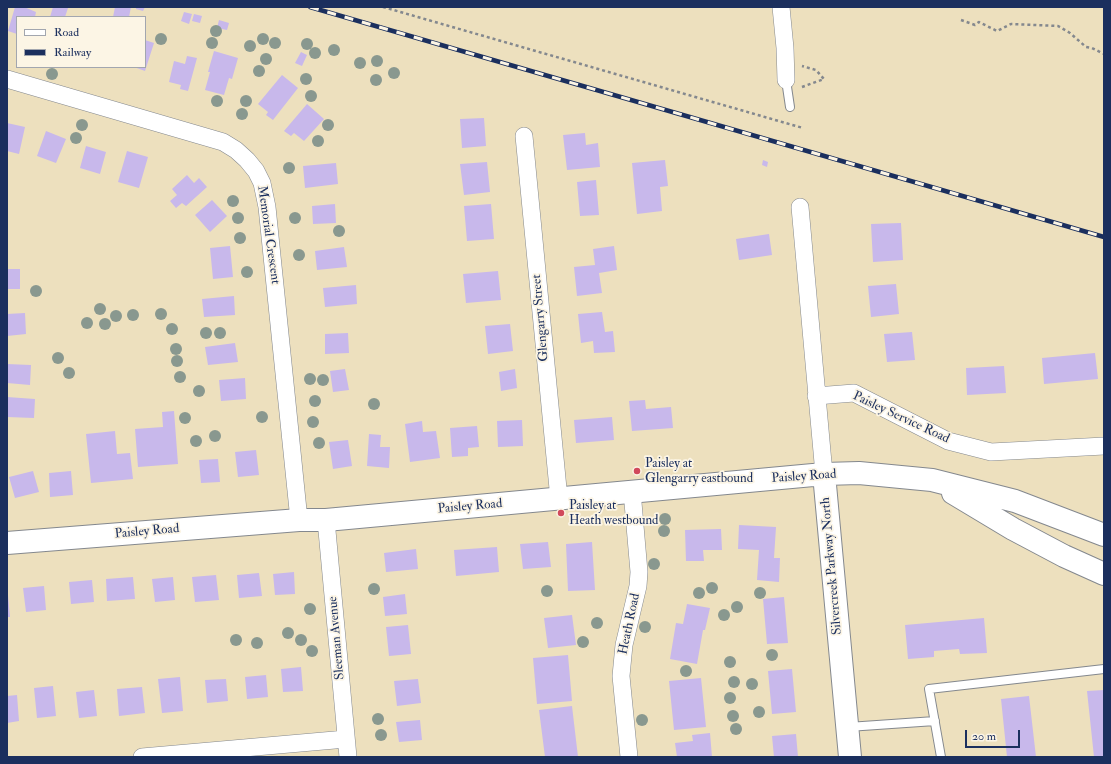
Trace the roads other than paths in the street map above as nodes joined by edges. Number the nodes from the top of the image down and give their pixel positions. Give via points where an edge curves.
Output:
1 (781, 7) edge
2 (7, 79) edge
3 (787, 79) joint
4 (790, 107) dead end
5 (524, 136) dead end
6 (800, 207) dead end
7 (816, 396) junction
8 (1104, 446) edge
9 (824, 474) junction
10 (932, 480) junction
11 (632, 491) junction
12 (559, 499) junction
13 (299, 520) junction
14 (326, 520) junction
15 (1104, 535) edge
16 (7, 543) edge
17 (1104, 574) edge
18 (1104, 669) edge
19 (935, 721) junction
20 (847, 728) junction
21 (346, 739) junction
22 (142, 757) edge
23 (348, 757) edge
24 (629, 757) edge
25 (850, 757) edge
26 (941, 757) edge

1 - 3 street
2 - 13 street, Memorial Crescent via 223,142 248,160 256,171 262,183 267,207
3 - 4 lane
5 - 12 street, Glengarry Street
6 - 7 street, Silvercreek Parkway North
7 - 8 street, Paisley Service Road via 854,393 948,441 992,452
7 - 9 street, Silvercreek Parkway North
9 - 10 main road, Paisley Road via 875,474
9 - 11 main road, Paisley Road
9 - 20 main road, Silvercreek Parkway North
10 - 15 main road, Paisley Road via 1015,501
10 - 17 main road, Paisley Road via 1020,532
11 - 12 main road, Paisley Road
11 - 24 street, Heath Road via 639,572 624,645 621,676
12 - 14 main road, Paisley Road
13 - 14 main road, Paisley Road
13 - 16 main road, Paisley Road
14 - 21 street, Sleeman Avenue
18 - 19 lane via 929,689
19 - 20 lane
19 - 26 lane
20 - 25 main road, Silvercreek Parkway North
21 - 22 street
21 - 23 street, Sleeman Avenue

